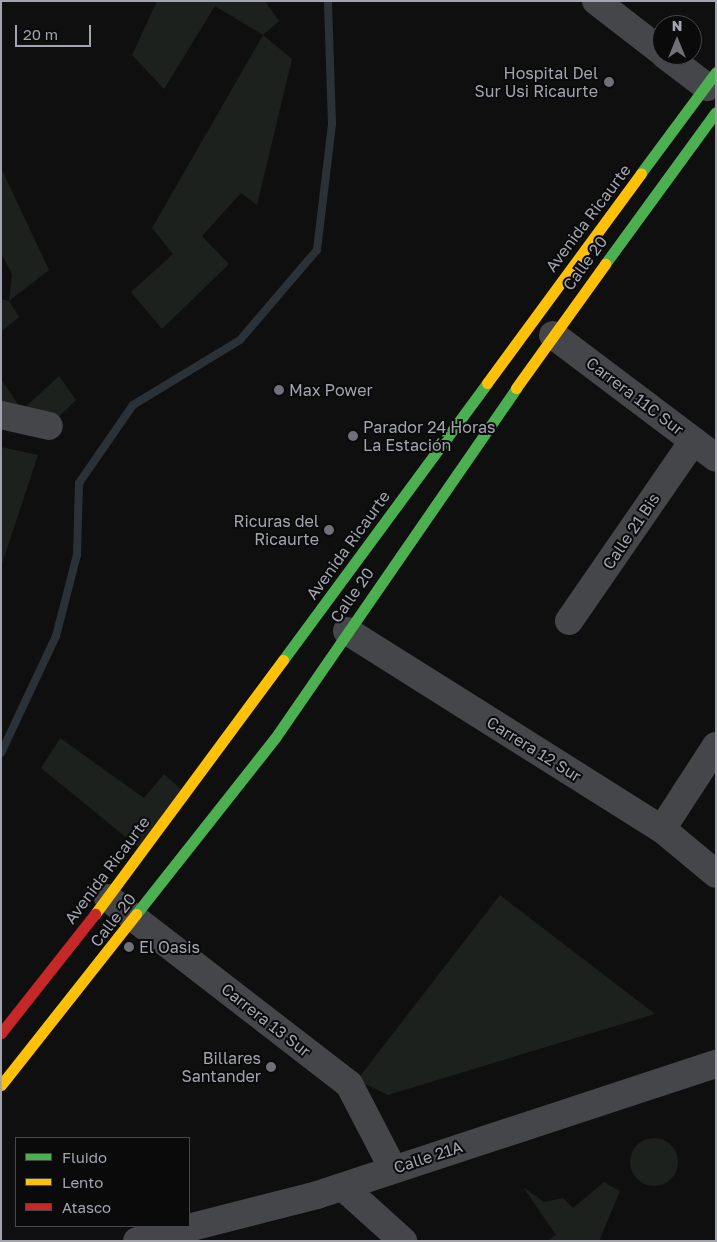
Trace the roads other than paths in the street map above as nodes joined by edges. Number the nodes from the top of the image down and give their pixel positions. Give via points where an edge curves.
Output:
1 (596, 1) edge
2 (652, 44) edge
3 (684, 65) edge
4 (711, 80) edge
5 (716, 112) edge
6 (553, 335) junction
7 (1, 415) edge
8 (49, 426) dead end
9 (693, 441) junction
10 (716, 458) edge
11 (569, 621) dead end
12 (347, 631) junction
13 (716, 746) edge
14 (662, 829) junction
15 (716, 874) edge
16 (108, 898) junction
17 (134, 918) junction
18 (1, 1033) edge
19 (716, 1064) edge
20 (1, 1085) edge
21 (393, 1168) junction
22 (343, 1187) junction
23 (193, 1235) edge
24 (137, 1241) edge
25 (403, 1241) edge

1 - 2 street
3 - 4 street
4 - 16 main road, Avenida Ricaurte
5 - 6 main road, Calle 20
6 - 9 street, Carrera 11C Sur
6 - 12 main road, Calle 20
7 - 8 street
9 - 10 street, Carrera 11C Sur
9 - 11 street, Calle 21 Bis
12 - 14 street, Carrera 12 Sur
12 - 17 main road, Calle 20 via 275,738
13 - 14 street
14 - 15 street, Carrera 12 Sur
16 - 17 street, Carrera 13 Sur
16 - 18 main road, Avenida Ricaurte
17 - 20 main road, Calle 20
17 - 21 street, Carrera 13 Sur via 349,1084
19 - 21 street, Calle 21A
21 - 22 street, Calle 21A
22 - 23 street, Calle 21A
22 - 25 street
23 - 24 street, Calle 21A

